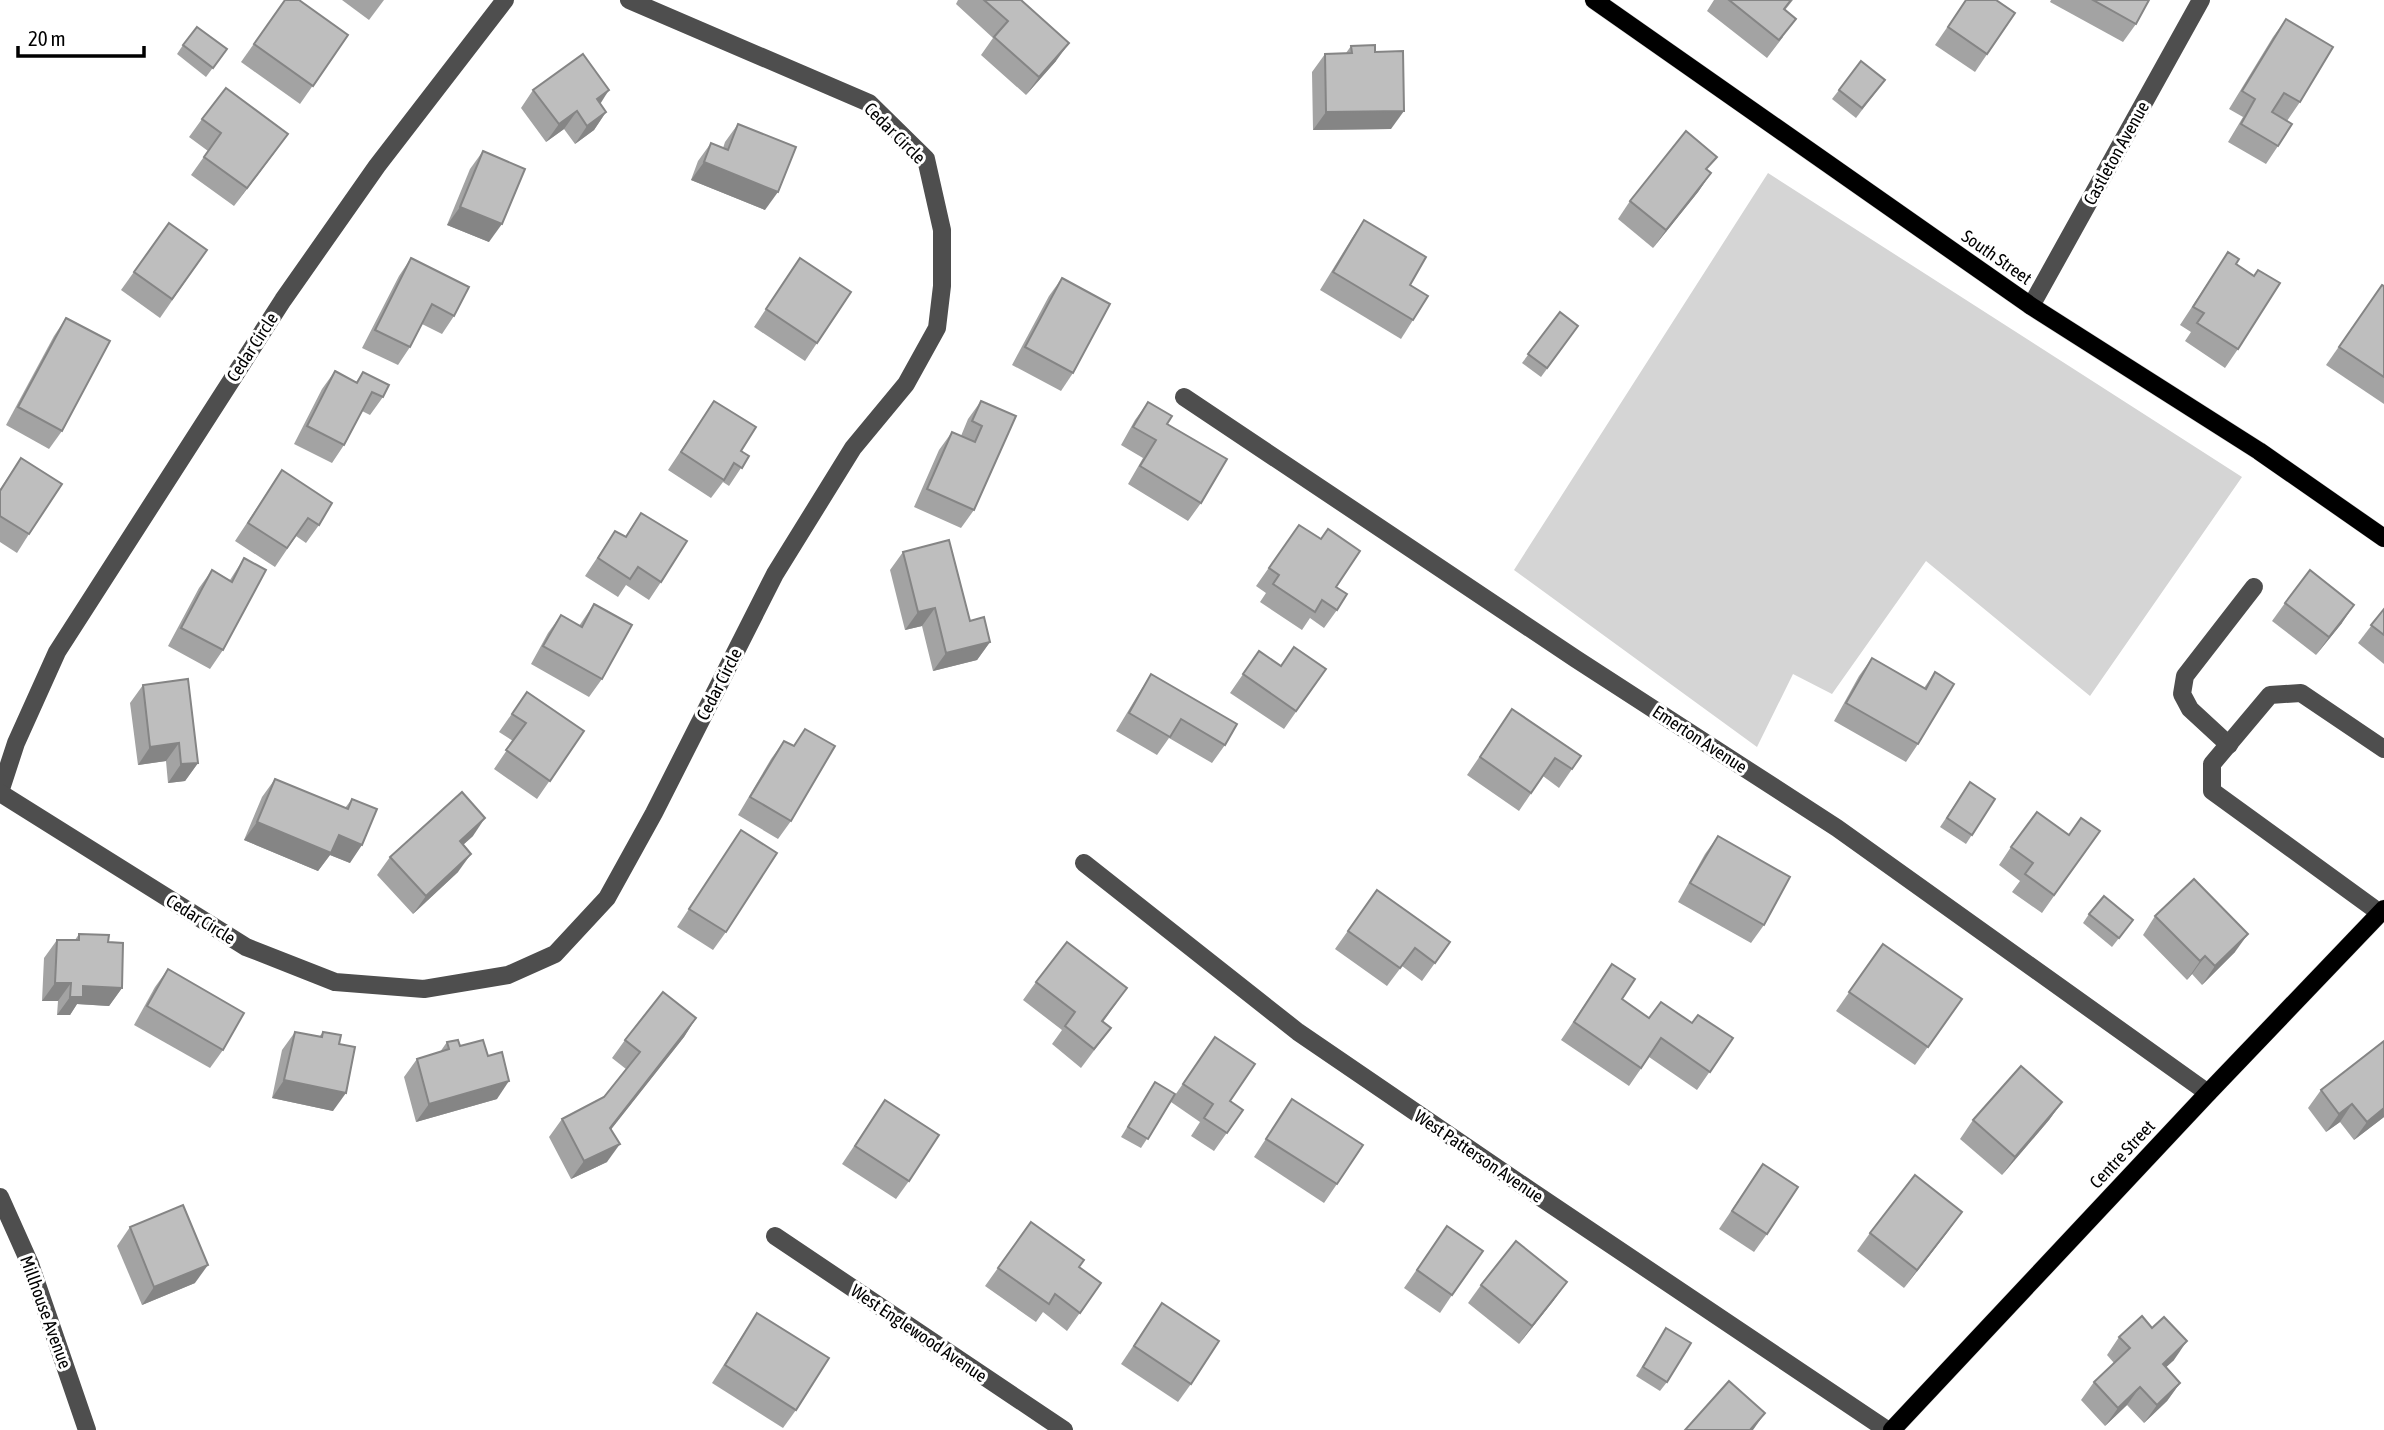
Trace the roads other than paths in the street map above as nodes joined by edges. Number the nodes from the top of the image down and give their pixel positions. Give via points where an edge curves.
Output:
1 (505, 0) edge
2 (629, 0) edge
3 (1594, 0) edge
4 (2201, 0) edge
5 (2031, 306) junction
6 (1184, 397) dead end
7 (2384, 538) edge
8 (2254, 587) dead end
9 (2229, 745) junction
10 (2384, 749) edge
11 (0, 792) edge
12 (1084, 863) dead end
13 (2382, 911) edge
14 (2208, 1093) junction
15 (0, 1197) edge
16 (775, 1236) dead end
17 (87, 1430) edge
18 (1064, 1430) edge
19 (1890, 1430) edge

1 - 11 street, Cedar Circle via 377,166 283,300 57,652 16,743
2 - 11 street, Cedar Circle via 869,103 926,159 942,230 942,286 937,328 906,384 853,448 775,574 607,898 555,954 508,975 424,989 335,982 246,947
3 - 5 main road, South Street
4 - 5 street, Castleton Avenue
5 - 7 main road, South Street via 2259,450
6 - 14 street, Emerton Avenue via 1838,828
8 - 9 street via 2185,676 2182,694 2190,709
9 - 10 street via 2270,695 2301,692
9 - 13 street via 2212,764 2212,791
12 - 19 street, West Patterson Avenue via 1298,1032
13 - 14 main road, Centre Street
14 - 19 main road, Centre Street
15 - 17 street, Millhouse Avenue via 30,1264
16 - 18 street, West Englewood Avenue

